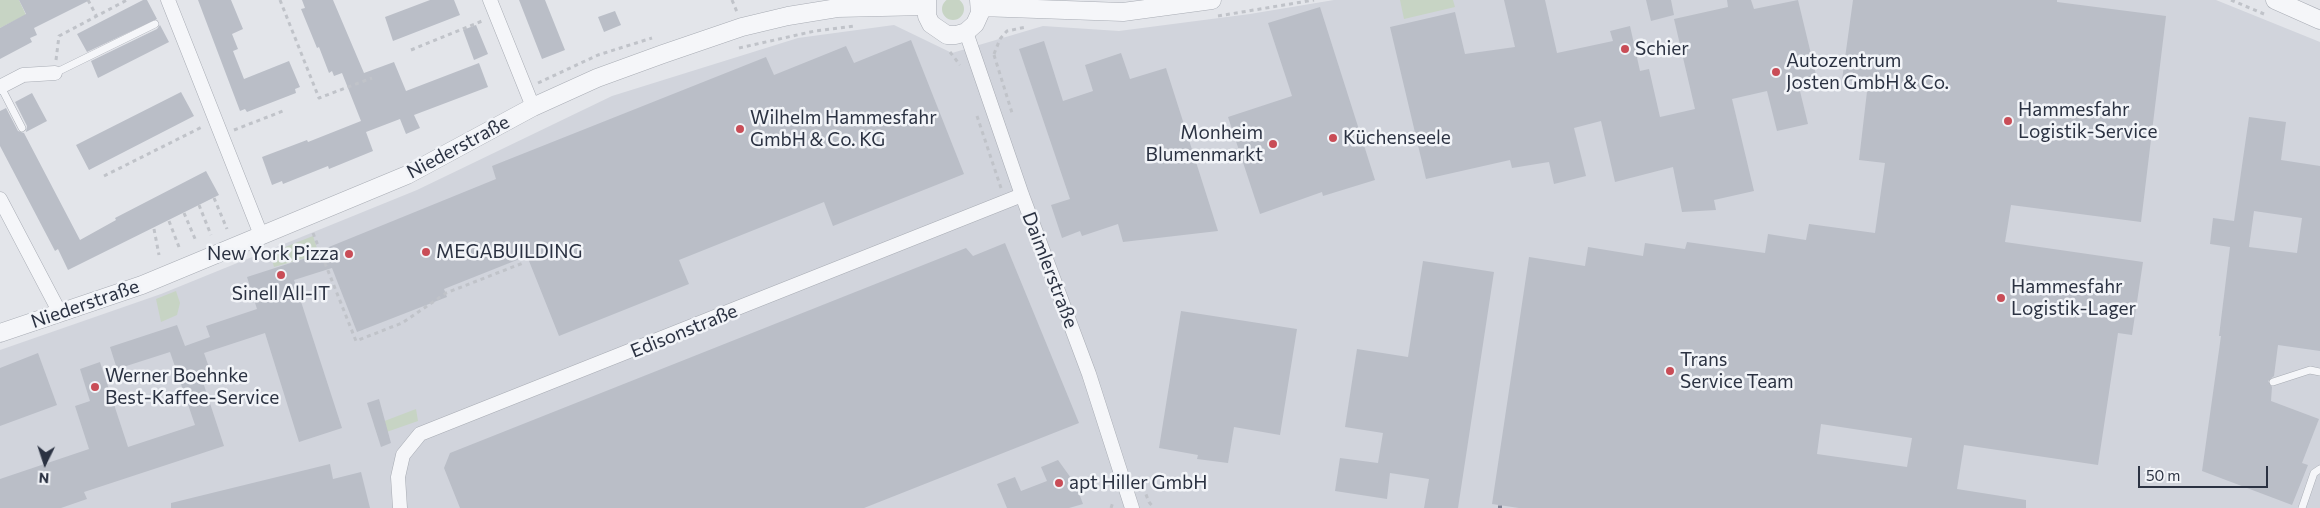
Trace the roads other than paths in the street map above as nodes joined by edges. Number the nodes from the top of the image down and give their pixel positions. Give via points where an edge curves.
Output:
1 (168, 0) edge
2 (490, 0) edge
3 (1212, 0) edge
4 (2275, 0) edge
5 (926, 3) edge
6 (980, 4) edge
7 (1052, 5) edge
8 (2320, 20) edge
9 (155, 24) dead end
10 (966, 32) junction
11 (55, 73) joint
12 (0, 87) edge
13 (534, 106) junction
14 (22, 128) dead end
15 (1022, 195) junction
16 (0, 199) edge
17 (262, 235) junction
18 (60, 313) junction
19 (0, 333) edge
20 (2320, 372) edge
21 (2273, 382) dead end
22 (2320, 469) edge
23 (400, 508) edge
24 (1132, 508) edge
25 (2302, 508) edge

1 - 17 street
2 - 13 street
3 - 7 street via 1123,12
4 - 8 street
5 - 10 street via 931,24 938,31 947,35
5 - 13 street, Niederstraße via 837,8 742,27 597,78
6 - 7 street
6 - 10 street via 975,24
9 - 11 lane
10 - 15 street, Daimlerstraße
11 - 12 street via 24,75
12 - 14 lane
13 - 17 street, Niederstraße via 310,224
15 - 23 street, Edisonstraße via 420,434 403,455 398,477
15 - 24 street, Daimlerstraße via 1089,374
16 - 18 street
17 - 18 street, Niederstraße via 142,285
18 - 19 street, Niederstraße
20 - 21 lane via 2310,370
22 - 25 lane via 2314,473

